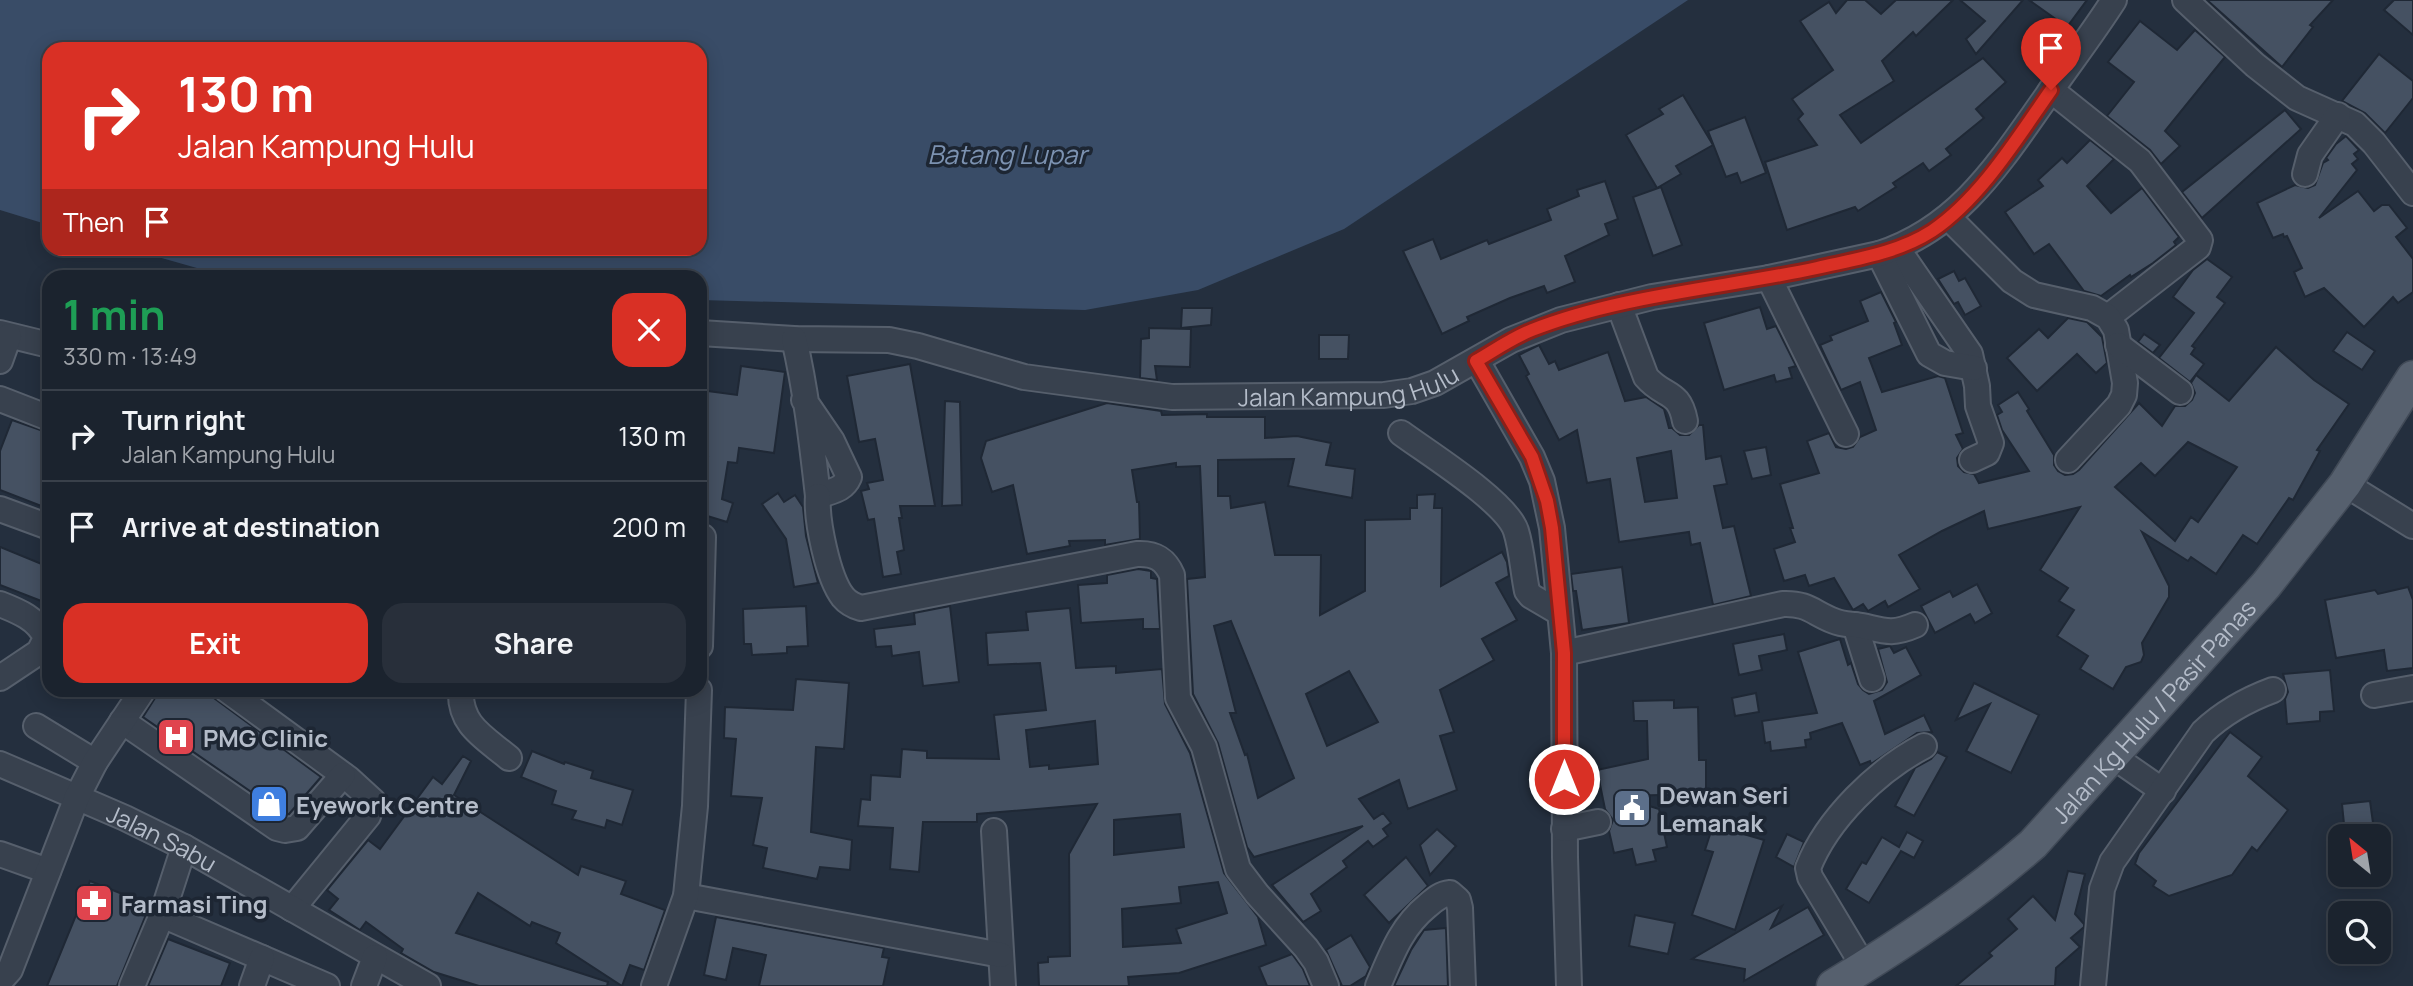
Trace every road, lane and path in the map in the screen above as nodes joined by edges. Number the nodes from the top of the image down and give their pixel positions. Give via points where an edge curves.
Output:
1 (2114, 0) edge
2 (2185, 0) edge
3 (2051, 90) junction
4 (2338, 115) junction
5 (2305, 174) dead end
6 (2413, 193) edge
7 (1949, 218) junction
8 (1888, 251) junction
9 (1769, 278) junction
10 (1619, 305) junction
11 (2108, 317) junction
12 (707, 333) edge
13 (5, 335) edge
14 (794, 339) junction
15 (42, 343) edge
16 (2118, 345) junction
17 (0, 361) edge
18 (1476, 361) junction
19 (1974, 368) junction
20 (2413, 377) edge
21 (2180, 392) dead end
22 (0, 399) edge
23 (804, 400) junction
24 (42, 415) edge
25 (1685, 421) dead end
26 (1401, 433) dead end
27 (1846, 434) dead end
28 (1972, 460) dead end
29 (2068, 460) dead end
30 (2345, 484) junction
31 (818, 496) junction
32 (0, 509) edge
33 (42, 524) edge
34 (2413, 526) edge
35 (0, 604) edge
36 (1560, 612) junction
37 (1855, 625) junction
38 (1915, 625) dead end
39 (42, 632) edge
40 (42, 646) edge
41 (1564, 653) junction
42 (0, 678) edge
43 (1872, 679) dead end
44 (2413, 688) edge
45 (2273, 690) dead end
46 (2374, 695) dead end
47 (138, 697) edge
48 (237, 697) edge
49 (461, 697) edge
50 (699, 697) edge
51 (122, 721) junction
52 (36, 726) dead end
53 (1924, 746) dead end
54 (2114, 757) junction
55 (509, 758) dead end
56 (95, 762) junction
57 (0, 764) edge
58 (343, 775) junction
59 (2163, 791) junction
60 (77, 797) junction
61 (1598, 822) dead end
62 (1564, 829) junction
63 (994, 831) dead end
64 (184, 847) junction
65 (2, 861) edge
66 (48, 871) junction
67 (686, 896) junction
68 (292, 909) junction
69 (162, 915) junction
70 (1001, 954) junction
71 (375, 957) junction
72 (262, 958) junction
73 (1864, 967) junction
74 (0, 981) edge
75 (132, 986) edge
76 (252, 986) edge
77 (327, 986) edge
78 (364, 986) edge
79 (428, 986) edge
80 (654, 986) edge
81 (1003, 986) edge
82 (1326, 986) edge
83 (1378, 986) edge
84 (1463, 986) edge
85 (1569, 986) edge
86 (1835, 986) edge
87 (2093, 986) edge

1 - 3 street, Jalan Kampung Hulu
2 - 4 street via 2297,99
3 - 7 street, Jalan Kampung Hulu via 1973,195
3 - 11 street via 2140,161 2200,240 2198,247
4 - 5 street via 2310,155
4 - 6 street via 2374,143
7 - 8 street, Jalan Kampung Hulu
7 - 11 street via 2012,281 2034,295 2092,308
8 - 9 street, Jalan Kampung Hulu
8 - 19 street via 1962,342
8 - 19 street via 1929,354 1945,363
9 - 10 street, Jalan Kampung Hulu
9 - 27 street
10 - 18 street, Jalan Kampung Hulu via 1533,330
10 - 25 street via 1646,377 1676,398
11 - 16 street
12 - 14 street, Jalan Kampung Hulu
13 - 15 street
13 - 17 street
14 - 18 street, Jalan Kampung Hulu via 889,340 1024,377 1194,398 1384,395 1435,383
14 - 23 street
16 - 21 street
16 - 29 street via 2124,395
18 - 36 street via 1542,481 1552,528
19 - 28 street via 1978,407 1991,443 1987,453
20 - 30 main road, Jalan Kg Hulu / Pasir Panas
22 - 24 street
23 - 31 street
23 - 31 street via 849,477 841,488
26 - 36 street via 1507,515 1516,530 1527,591
30 - 34 street
30 - 54 main road, Jalan Kg Hulu / Pasir Panas via 2266,586
31 - 82 street via 821,538 839,592 862,608 1137,554 1163,560 1172,575 1178,698 1203,747 1238,869 1306,948
32 - 33 street
35 - 39 street via 35,622
36 - 41 street
37 - 38 street via 1889,632
37 - 41 street via 1832,621 1808,606 1783,604
37 - 43 street
40 - 42 street
41 - 62 street
44 - 46 street
45 - 59 street via 2220,716 2203,732
47 - 51 street
48 - 58 street
49 - 55 street via 460,706 475,730
50 - 67 street
51 - 56 street
51 - 58 street via 276,828 297,828
52 - 56 street
53 - 73 street via 1845,807 1808,868
54 - 59 street
54 - 73 main road, Jalan Kg Hulu / Pasir Panas via 1999,874
56 - 60 street
57 - 60 street, Jalan Sabu
58 - 68 street via 370,796 373,807
59 - 87 street via 2107,874
60 - 64 street, Jalan Sabu
60 - 66 street
61 - 62 street
62 - 85 street
63 - 70 street
64 - 68 street, Jalan Sabu
64 - 69 street
65 - 66 street
66 - 74 street via 10,970
67 - 70 street
67 - 80 street
68 - 71 street, Jalan Sabu
69 - 72 street
69 - 75 street
70 - 81 street
71 - 78 street
71 - 79 street, Jalan Sabu
72 - 76 street
72 - 77 street
73 - 86 main road, Jalan Kg Hulu / Pasir Panas
83 - 84 street via 1413,917 1450,892 1460,908

